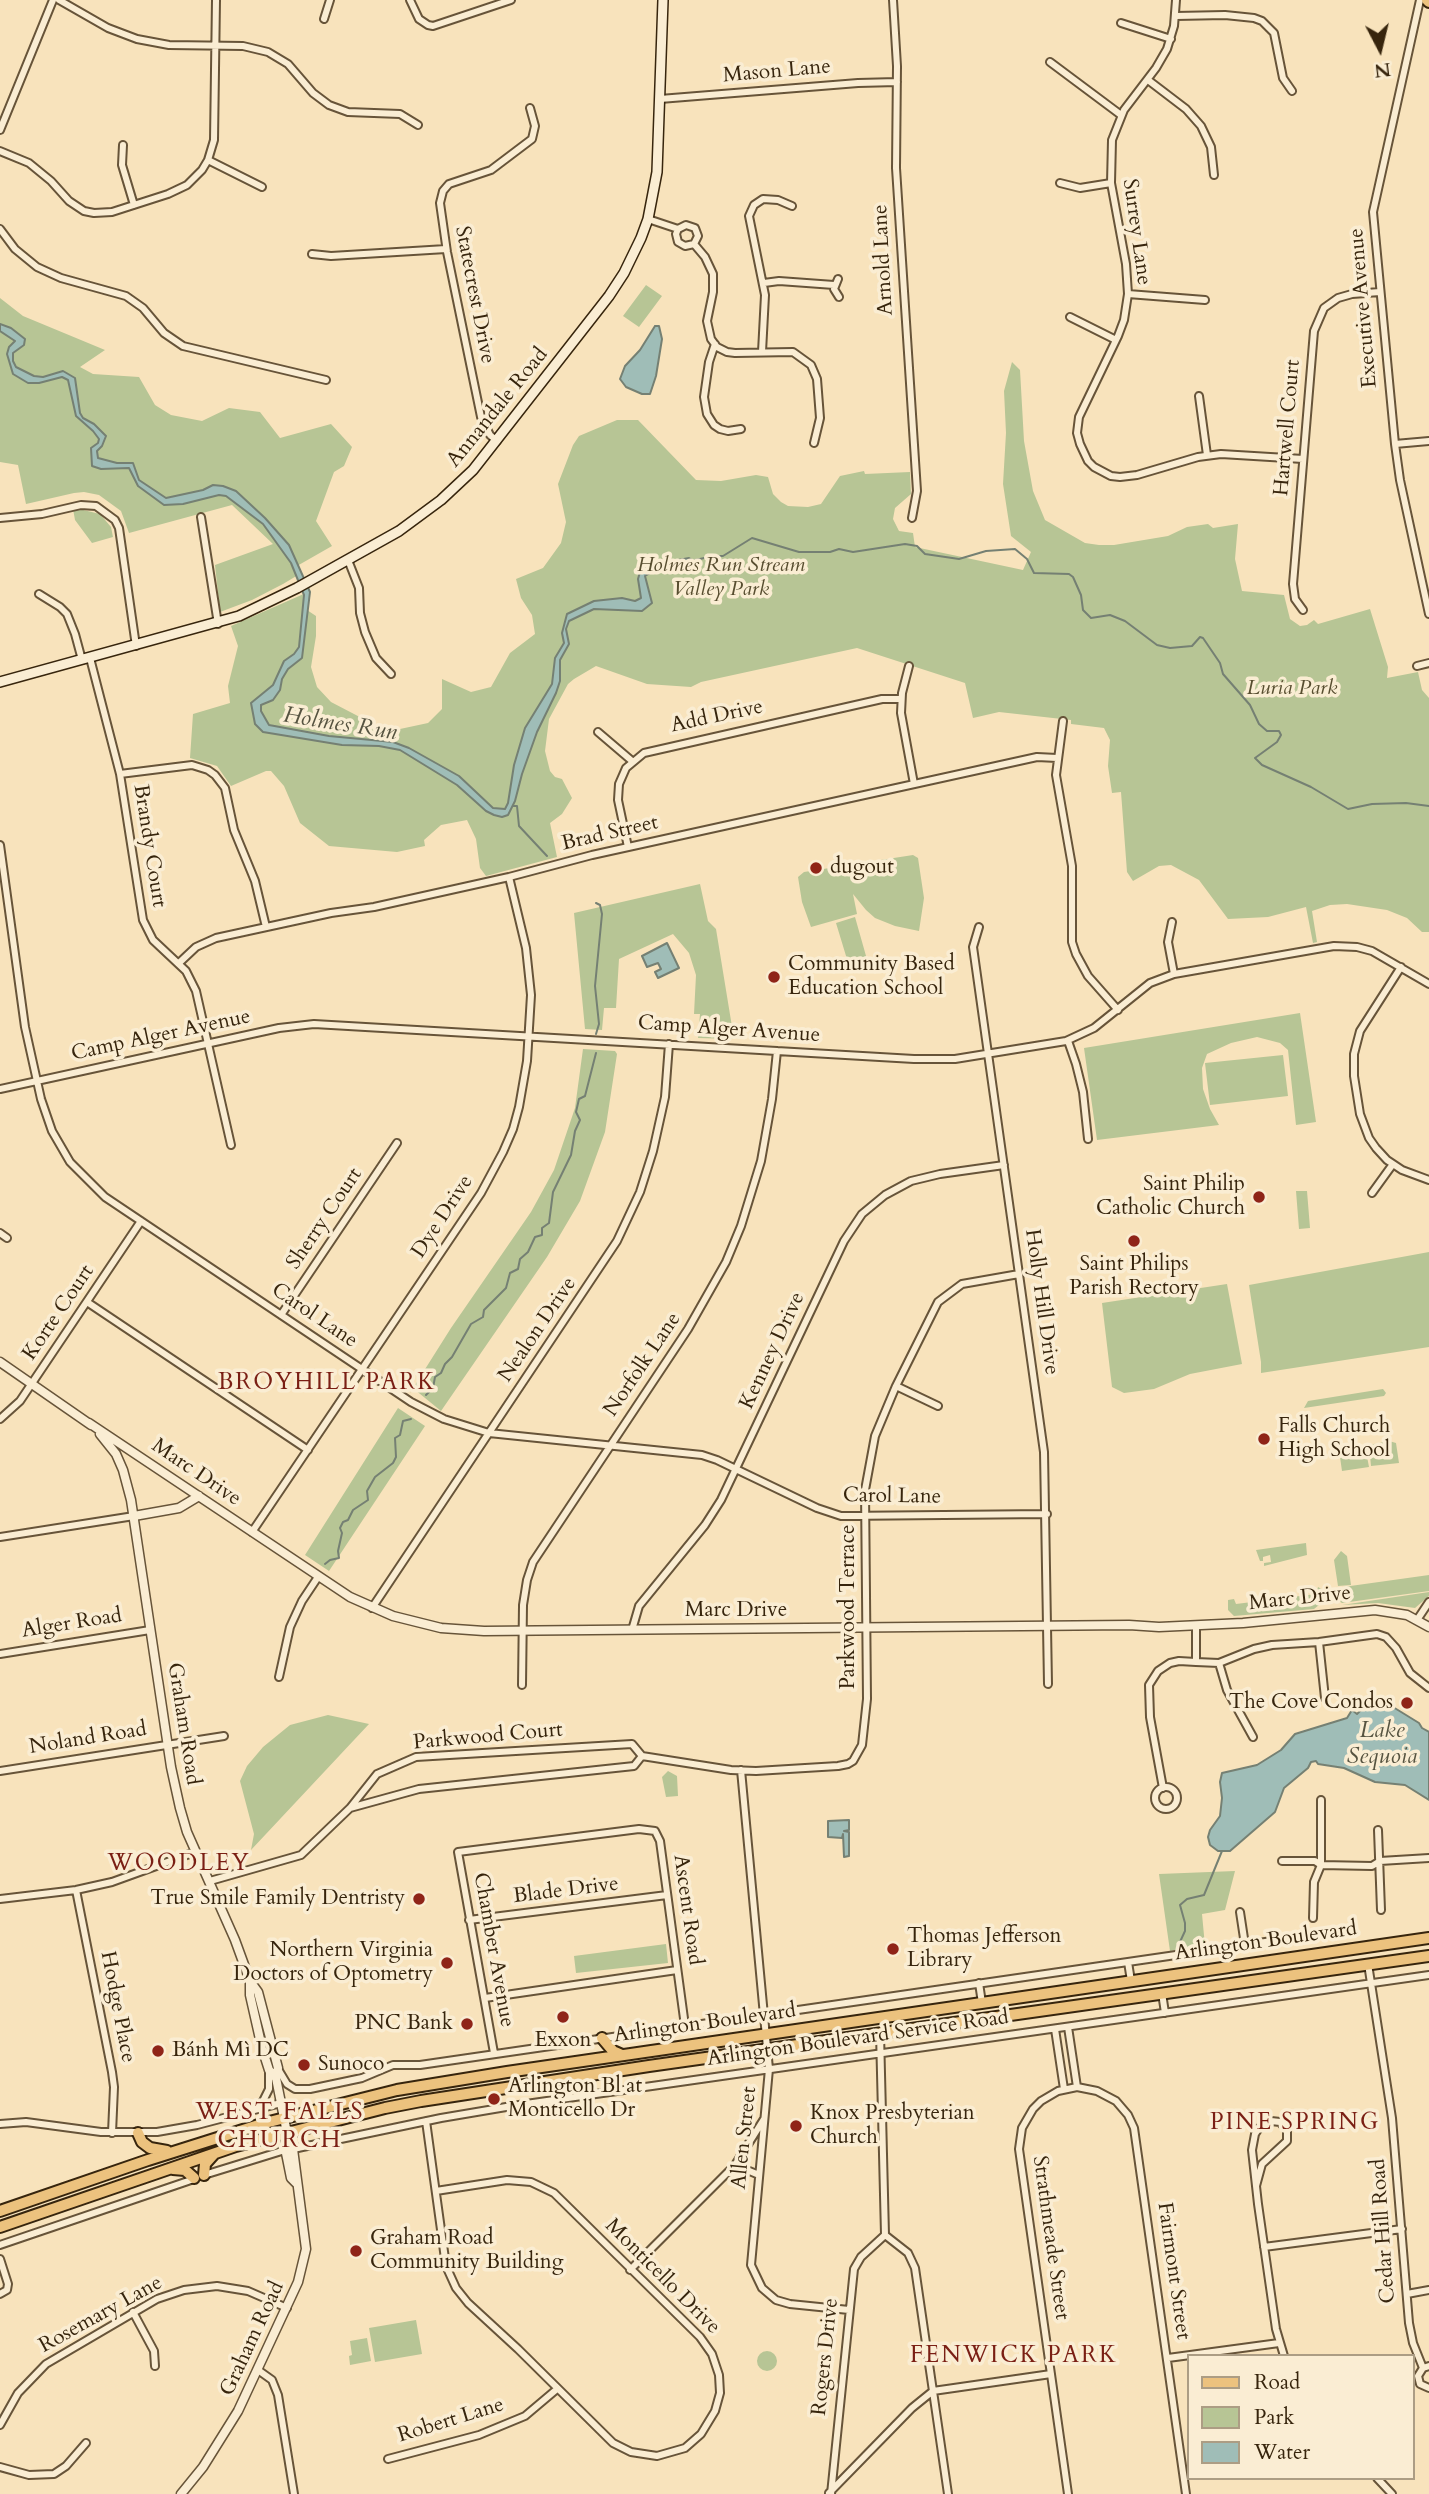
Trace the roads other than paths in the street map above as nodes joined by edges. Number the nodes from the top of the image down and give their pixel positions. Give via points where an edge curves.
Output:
1 (53, 0) edge
2 (59, 0) edge
3 (216, 0) edge
4 (330, 0) edge
5 (410, 0) edge
6 (511, 0) edge
7 (663, 0) edge
8 (893, 0) edge
9 (1176, 0) edge
10 (1420, 0) edge
11 (1175, 16) junction
12 (324, 19) dead end
13 (1121, 23) dead end
14 (1171, 38) junction
15 (215, 46) junction
16 (1050, 62) dead end
17 (1148, 80) junction
18 (897, 82) junction
19 (1292, 91) dead end
20 (660, 99) junction
21 (530, 108) dead end
22 (1121, 115) junction
23 (418, 125) dead end
24 (0, 130) edge
25 (123, 145) dead end
26 (0, 152) edge
27 (208, 160) junction
28 (1214, 175) dead end
29 (1060, 183) dead end
30 (1111, 183) junction
31 (262, 187) dead end
32 (134, 205) junction
33 (792, 206) dead end
34 (648, 219) junction
35 (0, 229) edge
36 (678, 229) junction
37 (694, 244) junction
38 (446, 249) junction
39 (312, 254) dead end
40 (764, 283) junction
41 (1380, 292) junction
42 (1128, 294) junction
43 (839, 297) dead end
44 (1205, 300) dead end
45 (1070, 317) dead end
46 (1116, 340) junction
47 (715, 344) junction
48 (762, 352) junction
49 (326, 380) dead end
50 (1199, 396) dead end
51 (741, 429) dead end
52 (497, 441) junction
53 (1429, 441) edge
54 (814, 443) dead end
55 (1395, 444) junction
56 (1207, 456) junction
57 (1303, 459) junction
58 (201, 517) dead end
59 (912, 517) dead end
60 (0, 518) edge
61 (348, 561) junction
62 (39, 594) dead end
63 (1303, 610) dead end
64 (1429, 614) edge
65 (218, 624) junction
66 (136, 646) junction
67 (86, 659) junction
68 (1429, 663) edge
69 (909, 666) dead end
70 (1417, 666) dead end
71 (391, 674) dead end
72 (0, 682) edge
73 (901, 699) junction
74 (1063, 721) dead end
75 (598, 732) dead end
76 (1057, 758) junction
77 (632, 761) junction
78 (120, 775) junction
79 (914, 784) junction
80 (0, 845) edge
81 (628, 847) junction
82 (509, 877) junction
83 (1172, 922) dead end
84 (266, 927) junction
85 (979, 927) dead end
86 (179, 963) junction
87 (1401, 967) junction
88 (1174, 974) junction
89 (1429, 985) edge
90 (1118, 1010) junction
91 (529, 1036) junction
92 (1068, 1041) junction
93 (208, 1044) junction
94 (669, 1044) junction
95 (777, 1051) junction
96 (988, 1055) junction
97 (37, 1081) junction
98 (0, 1089) edge
99 (1088, 1139) dead end
100 (397, 1143) dead end
101 (231, 1145) dead end
102 (1393, 1164) junction
103 (1004, 1165) junction
104 (1429, 1180) edge
105 (1372, 1193) dead end
106 (141, 1221) junction
107 (0, 1233) edge
108 (7, 1238) dead end
109 (1019, 1274) junction
110 (87, 1302) junction
111 (281, 1315) junction
112 (0, 1362) edge
113 (362, 1369) junction
114 (32, 1384) junction
115 (896, 1386) junction
116 (938, 1406) dead end
117 (0, 1419) edge
118 (89, 1423) junction
119 (489, 1433) junction
120 (610, 1446) junction
121 (308, 1450) junction
122 (736, 1470) junction
123 (199, 1496) junction
124 (1047, 1514) junction
125 (134, 1516) junction
126 (866, 1516) junction
127 (252, 1532) junction
128 (0, 1537) edge
129 (318, 1577) junction
130 (1429, 1602) edge
131 (372, 1608) junction
132 (1417, 1620) junction
133 (1196, 1625) junction
134 (1048, 1626) junction
135 (1429, 1627) edge
136 (866, 1628) junction
137 (632, 1629) junction
138 (150, 1630) junction
139 (523, 1631) junction
140 (1319, 1642) junction
141 (0, 1654) edge
142 (1196, 1662) junction
143 (1219, 1663) junction
144 (279, 1677) dead end
145 (1048, 1684) dead end
146 (522, 1685) dead end
147 (1429, 1688) edge
148 (1325, 1698) dead end
149 (224, 1736) dead end
150 (1253, 1737) dead end
151 (167, 1744) junction
152 (642, 1756) junction
153 (853, 1761) joint
154 (741, 1770) junction
155 (0, 1771) edge
156 (1163, 1787) dead end
157 (1321, 1800) dead end
158 (350, 1808) junction
159 (1378, 1830) dead end
160 (195, 1852) junction
161 (458, 1852) joint
162 (1429, 1858) edge
163 (1282, 1861) dead end
164 (1380, 1861) junction
165 (1321, 1865) junction
166 (210, 1881) junction
167 (76, 1890) junction
168 (667, 1895) junction
169 (0, 1899) edge
170 (1381, 1910) dead end
171 (1240, 1912) dead end
172 (1313, 1919) dead end
173 (469, 1920) junction
174 (1429, 1938) edge
175 (1279, 1940) dead end
176 (1245, 1945) junction
177 (1429, 1956) edge
178 (1128, 1962) junction
179 (1368, 1964) junction
180 (677, 1970) junction
181 (1429, 1975) edge
182 (1131, 1982) junction
183 (979, 1983) junction
184 (1371, 1984) junction
185 (1162, 1993) junction
186 (485, 1998) junction
187 (982, 2003) junction
188 (1165, 2013) junction
189 (764, 2014) junction
190 (685, 2026) junction
191 (1068, 2027) junction
192 (1055, 2029) junction
193 (766, 2034) junction
194 (880, 2034) junction
195 (602, 2038) junction
196 (768, 2049) junction
197 (494, 2053) junction
198 (882, 2053) junction
199 (622, 2055) junction
200 (591, 2059) junction
201 (273, 2069) junction
202 (769, 2069) junction
203 (1077, 2087) junction
204 (1064, 2089) junction
205 (281, 2103) junction
206 (254, 2110) junction
207 (765, 2117) junction
208 (284, 2118) junction
209 (426, 2121) junction
210 (0, 2124) edge
211 (112, 2133) junction
212 (138, 2133) junction
213 (287, 2133) junction
214 (289, 2149) junction
215 (177, 2151) junction
216 (214, 2154) junction
217 (734, 2165) junction
218 (166, 2169) junction
219 (759, 2175) junction
220 (199, 2177) junction
221 (1256, 2186) junction
222 (436, 2191) junction
223 (0, 2211) edge
224 (0, 2227) edge
225 (1402, 2229) junction
226 (885, 2235) junction
227 (0, 2245) edge
228 (1264, 2247) junction
229 (0, 2259) edge
230 (630, 2270) junction
231 (1429, 2290) edge
232 (0, 2294) edge
233 (1407, 2294) junction
234 (287, 2308) junction
235 (849, 2310) junction
236 (133, 2312) junction
237 (1279, 2343) junction
238 (1198, 2354) edge
239 (1283, 2354) edge
240 (1188, 2355) edge
241 (1168, 2358) junction
242 (155, 2367) dead end
243 (1426, 2367) edge
244 (258, 2370) junction
245 (1051, 2374) junction
246 (1429, 2388) edge
247 (557, 2389) junction
248 (933, 2391) junction
249 (0, 2425) edge
250 (86, 2443) dead end
251 (388, 2459) dead end
252 (0, 2467) edge
253 (1379, 2480) edge
254 (830, 2493) edge
255 (181, 2494) edge
256 (294, 2494) edge
257 (948, 2494) edge
258 (1068, 2494) edge
259 (1186, 2494) edge
260 (1392, 2494) edge

1 - 24 street
2 - 15 street via 137,39
3 - 15 street
4 - 12 street
5 - 6 street via 419,19 433,26
7 - 20 main road, Annandale Road
8 - 18 street, Arnold Lane
9 - 11 street, Surrey Lane
10 - 41 street, Executive Avenue via 1374,198
11 - 14 street, Surrey Lane
11 - 19 street via 1262,21 1274,33 1283,78
13 - 14 street
14 - 17 street, Surrey Lane
15 - 23 street via 255,48 278,57 321,100 339,109 400,114
15 - 27 street via 214,140
16 - 22 street
17 - 22 street, Surrey Lane
17 - 28 street via 1201,126 1211,147
18 - 20 street, Mason Lane
18 - 59 street, Arnold Lane via 896,168 917,491
20 - 34 main road, Annandale Road via 657,172
21 - 38 street, Statecrest Drive via 535,126 532,139 491,170 457,180 443,191 440,203
22 - 30 street, Surrey Lane via 1112,140
25 - 32 street via 122,165
26 - 32 street via 40,170 85,211 103,214
27 - 31 street
27 - 32 street via 187,185
29 - 30 street via 1080,188
30 - 42 street, Surrey Lane
33 - 40 street via 770,198 751,209 748,222
34 - 36 street
34 - 52 main road, Annandale Road via 614,289
35 - 49 street via 37,267 126,296 183,346
36 - 37 street via 676,238 681,245
36 - 37 street via 686,225 695,228
37 - 47 street via 713,274 707,321
38 - 39 street via 331,257
38 - 52 street, Statecrest Drive via 481,417
40 - 43 street via 836,282
40 - 48 street
41 - 55 street, Executive Avenue
41 - 57 street, Hartwell Court via 1338,298 1319,315
42 - 44 street
42 - 46 street, Surrey Lane
45 - 46 street
46 - 56 street, Surrey Lane via 1077,425 1088,461 1102,472 1124,477
47 - 48 street via 727,352
47 - 51 street via 704,397 707,414 720,429
48 - 54 street via 793,352 811,365 817,379 820,418
50 - 56 street
52 - 61 main road, Annandale Road via 473,470 422,516
53 - 55 street
55 - 64 street, Executive Avenue
56 - 57 street, Surrey Lane via 1234,453
57 - 63 street, Hartwell Court via 1293,584
58 - 65 street
60 - 66 street via 81,505 96,506 115,520
61 - 65 main road, Annandale Road
61 - 71 street via 359,588 365,632 376,658
62 - 67 street, Brandy Court via 67,614
65 - 66 main road, Annandale Road
66 - 67 main road, Annandale Road
67 - 72 main road, Annandale Road
67 - 78 street, Brandy Court
68 - 70 street
69 - 73 street
73 - 77 street, Add Drive via 882,699 653,749
73 - 79 street
74 - 76 street
75 - 77 street
76 - 79 street, Brad Street via 1037,757
76 - 90 street via 1057,789 1072,866 1073,942 1088,976
77 - 81 street via 622,775 618,793
78 - 84 street via 192,765 215,775 225,788
78 - 86 street, Brandy Court via 143,920 153,940
79 - 81 street, Brad Street
80 - 97 street, Carol Lane
81 - 82 street, Brad Street
82 - 84 street, Brad Street
82 - 91 street, Dye Drive via 529,968
83 - 88 street via 1168,943
84 - 86 street, Brad Street via 204,943
85 - 96 street, Holly Hill Drive via 973,947
86 - 93 street, Brandy Court via 196,991
87 - 88 street, Camp Alger Avenue via 1372,951 1345,946
87 - 89 street, Camp Alger Avenue
87 - 102 street via 1360,1031 1353,1067 1364,1127 1376,1148
88 - 90 street, Camp Alger Avenue via 1150,984
90 - 92 street, Camp Alger Avenue
91 - 93 street, Camp Alger Avenue via 314,1024
91 - 94 street, Camp Alger Avenue
91 - 113 street, Dye Drive via 519,1107 498,1163
92 - 96 street, Camp Alger Avenue
92 - 99 street via 1083,1092
93 - 97 street, Camp Alger Avenue
93 - 101 street, Brandy Court
94 - 95 street, Camp Alger Avenue
94 - 119 street, Nealon Drive via 660,1125 627,1220 605,1261
95 - 96 street, Camp Alger Avenue via 933,1060
95 - 120 street, Norfolk Lane via 764,1151 736,1238 711,1292
96 - 103 street, Holly Hill Drive
97 - 98 street, Camp Alger Avenue
97 - 106 street, Carol Lane via 52,1131 70,1162 93,1186
100 - 111 street, Sherry Court
102 - 104 street
102 - 105 street
103 - 109 street, Holly Hill Drive
103 - 122 street, Kenney Drive via 911,1181 862,1214 844,1241
106 - 110 street, Korte Court
106 - 111 street, Carol Lane
107 - 108 street
109 - 115 street, Parkwood Terrace via 971,1281 944,1295 932,1310
109 - 124 street, Holly Hill Drive via 1044,1452
110 - 114 street, Korte Court
110 - 121 street
111 - 113 street, Carol Lane
112 - 114 street, Graham Road
113 - 119 street, Carol Lane via 426,1411
113 - 121 street, Dye Drive
114 - 117 street, Korte Court
114 - 118 street, Graham Road
115 - 116 street
115 - 126 street, Parkwood Terrace via 871,1450
118 - 123 street, Marc Drive
118 - 125 street, Graham Road via 116,1454
119 - 120 street, Carol Lane
119 - 131 street, Nealon Drive
120 - 122 street, Carol Lane via 686,1452
120 - 139 street, Norfolk Lane via 534,1562 524,1593
121 - 127 street, Dye Drive
122 - 126 street, Carol Lane via 833,1514
122 - 137 street, Kenney Drive via 705,1525 639,1606
123 - 125 street via 179,1508
123 - 127 street, Marc Drive
124 - 126 street, Carol Lane
124 - 134 street, Holly Hill Drive
125 - 128 street
125 - 138 street, Graham Road
126 - 136 street, Parkwood Terrace
127 - 129 street, Marc Drive
129 - 131 street, Marc Drive
129 - 144 street via 290,1626
130 - 132 street
131 - 139 street, Marc Drive via 441,1628
132 - 133 street, Marc Drive via 1375,1610
132 - 135 street, Marc Drive
133 - 134 street, Marc Drive
133 - 142 street
134 - 136 street, Marc Drive
134 - 145 street, Holly Hill Drive
136 - 137 street, Marc Drive
136 - 153 street, Parkwood Terrace via 867,1699 862,1745
137 - 139 street, Marc Drive
138 - 141 street, Alger Road
138 - 151 street, Graham Road
139 - 146 street, Norfolk Lane
140 - 143 street via 1272,1645
140 - 147 street via 1377,1634 1386,1637 1410,1674
140 - 148 street
142 - 143 street
142 - 156 street via 1170,1663 1149,1685
143 - 150 street via 1227,1690
149 - 151 street, Noland Road
151 - 155 street, Noland Road
151 - 160 street, Graham Road
152 - 154 street, Parkwood Court
152 - 158 street, Parkwood Court via 634,1766 419,1789
152 - 158 street, Parkwood Court via 632,1744 416,1757 377,1774
153 - 154 street, Parkwood Court via 838,1766
154 - 189 street, Allen Street
157 - 165 street
158 - 166 street, Parkwood Court via 301,1855
159 - 164 street
160 - 166 street, Graham Road
160 - 167 street via 136,1875
161 - 168 street, Ascent Road via 650,1828 660,1841
161 - 173 street, Chamber Avenue
162 - 164 street
163 - 165 street
164 - 165 street via 1372,1866
164 - 170 street
165 - 172 street via 1314,1882
166 - 201 street, Graham Road via 258,1992
167 - 169 street
167 - 211 street, Hodge Place via 112,2071
168 - 173 street, Blade Drive
168 - 180 street, Ascent Road
171 - 176 street
173 - 186 street, Chamber Avenue
174 - 182 highway, Arlington Boulevard
175 - 176 street, Arlington Boulevard Service Road
176 - 178 street, Arlington Boulevard Service Road
177 - 179 highway, Arlington Boulevard
178 - 182 street
178 - 183 street, Arlington Boulevard Service Road
179 - 184 street, Cedar Hill Road
179 - 185 highway, Arlington Boulevard
180 - 186 street
180 - 190 street, Ascent Road
181 - 184 street, Arlington Boulevard Service Road
182 - 187 highway, Arlington Boulevard
183 - 187 street
183 - 189 street, Arlington Boulevard Service Road
184 - 188 street, Arlington Boulevard Service Road
184 - 225 street, Cedar Hill Road via 1392,2118
185 - 188 street
185 - 194 highway, Arlington Boulevard
186 - 197 street, Chamber Avenue
187 - 193 highway, Arlington Boulevard
188 - 191 street, Arlington Boulevard Service Road
189 - 190 street, Arlington Boulevard Service Road
189 - 193 street, Allen Street
190 - 195 street, Arlington Boulevard Service Road
191 - 192 street, Arlington Boulevard Service Road
191 - 203 street
192 - 198 street, Arlington Boulevard Service Road
192 - 204 street
193 - 196 street, Allen Street
193 - 199 highway, Arlington Boulevard
194 - 196 highway, Arlington Boulevard
194 - 198 street
195 - 197 street, Arlington Boulevard Service Road
195 - 199 highway
195 - 200 highway
196 - 202 street, Allen Street
196 - 213 highway, Arlington Boulevard via 458,2094
197 - 201 street, Arlington Boulevard Service Road via 393,2065 362,2078 302,2090 287,2084
198 - 202 street, Arlington Boulevard Service Road
198 - 226 street
199 - 200 highway, Arlington Boulevard
200 - 208 highway, Arlington Boulevard via 397,2090
201 - 205 street, Graham Road
201 - 206 street via 269,2089
202 - 207 street, Allen Street
202 - 209 street, Arlington Boulevard Service Road
203 - 204 street, Fairmont Street
203 - 241 street, Fairmont Street via 1116,2101 1134,2128
204 - 245 street, Strathmeade Street via 1033,2109 1022,2128 1019,2149
205 - 206 street
205 - 208 street, Graham Road
206 - 212 street
207 - 217 street
207 - 219 street, Allen Street
208 - 213 street, Graham Road
208 - 215 highway, Arlington Boulevard
209 - 214 street, Arlington Boulevard Service Road
209 - 222 street, Monticello Drive
210 - 211 street via 26,2122
211 - 212 street
212 - 215 highway via 154,2150
213 - 214 street, Graham Road
213 - 216 highway, Arlington Boulevard
214 - 220 street, Arlington Boulevard Service Road
214 - 234 street, Graham Road via 305,2257
215 - 223 highway, Arlington Boulevard
216 - 218 highway, Arlington Boulevard
216 - 220 highway
217 - 219 street
217 - 230 street
218 - 220 highway via 185,2170
218 - 224 highway, Arlington Boulevard
219 - 235 street, Allen Street via 750,2255 756,2280 768,2295 784,2303
220 - 227 street, Arlington Boulevard Service Road
221 - 221 street via 1253,2140 1263,2124 1275,2121 1287,2130 1287,2141 1262,2164
221 - 228 street
222 - 230 street, Monticello Drive via 507,2180 531,2182 554,2193
222 - 247 street, Monticello Drive via 446,2266 456,2288
225 - 228 street
225 - 233 street, Cedar Hill Road
226 - 235 street, Rogers Drive via 857,2263
226 - 248 street via 914,2263
228 - 237 street
229 - 232 street via 8,2287
230 - 247 street, Monticello Drive via 712,2354 720,2393 708,2423 685,2448 657,2456 631,2452 613,2443
231 - 233 street
233 - 243 street, Cedar Hill Road via 1412,2343
234 - 236 street, Rosemary Lane via 248,2291 217,2286 167,2295
234 - 244 street, Graham Road
235 - 254 street, Rogers Drive
236 - 242 street via 154,2351
236 - 249 street, Rosemary Lane via 46,2364 18,2393
237 - 238 street
237 - 239 street
240 - 241 street
241 - 259 street, Fairmont Street
243 - 246 street, Cedar Hill Road via 1418,2380
244 - 255 street, Graham Road via 226,2432
244 - 256 street via 272,2380 278,2395
245 - 248 street
245 - 258 street, Strathmeade Street
247 - 251 street, Robert Lane via 525,2416 479,2435
248 - 254 street
248 - 257 street
250 - 252 street via 54,2474 29,2475
253 - 260 street

